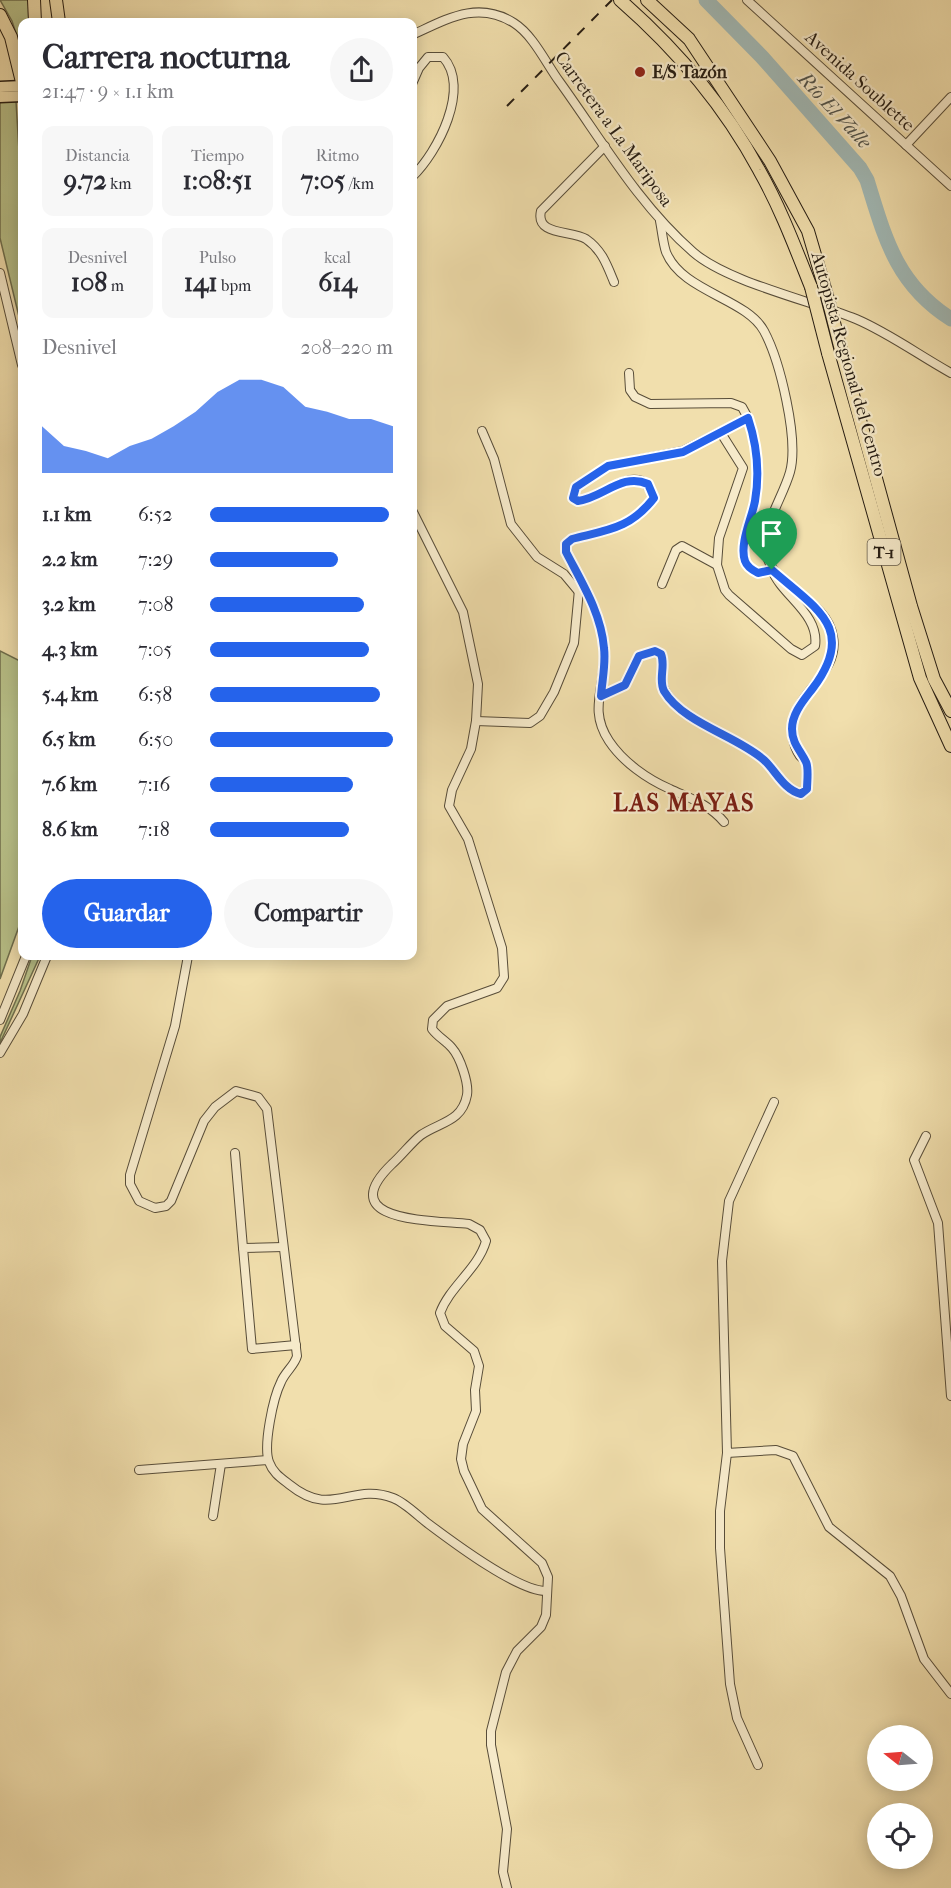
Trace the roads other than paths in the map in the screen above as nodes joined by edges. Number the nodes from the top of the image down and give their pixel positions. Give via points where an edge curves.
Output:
1 (34, 0) edge
2 (56, 0) edge
3 (620, 0) edge
4 (647, 0) edge
5 (747, 0) edge
6 (0, 15) edge
7 (35, 18) edge
8 (58, 18) edge
9 (417, 33) edge
10 (18, 64) edge
11 (417, 76) edge
12 (951, 97) edge
13 (906, 145) junction
14 (606, 146) junction
15 (417, 172) edge
16 (951, 186) edge
17 (660, 221) junction
18 (0, 273) edge
19 (615, 282) dead end
20 (18, 348) edge
21 (629, 373) dead end
22 (951, 373) edge
23 (748, 418) junction
24 (482, 431) dead end
25 (721, 433) junction
26 (417, 520) edge
27 (717, 565) junction
28 (772, 570) junction
29 (580, 579) junction
30 (662, 584) dead end
31 (579, 592) junction
32 (601, 696) junction
33 (951, 711) edge
34 (477, 721) junction
35 (951, 746) edge
36 (724, 822) dead end
37 (24, 960) edge
38 (45, 960) edge
39 (187, 960) edge
40 (0, 1020) edge
41 (0, 1053) edge
42 (774, 1102) dead end
43 (926, 1136) dead end
44 (235, 1153) dead end
45 (283, 1247) junction
46 (243, 1248) junction
47 (296, 1345) junction
48 (951, 1396) edge
49 (727, 1454) junction
50 (268, 1460) junction
51 (221, 1464) junction
52 (139, 1470) dead end
53 (213, 1516) dead end
54 (547, 1592) junction
55 (951, 1694) edge
56 (758, 1765) dead end
57 (507, 1888) edge

1 - 7 highway
2 - 8 highway
3 - 35 highway, Autopista Regional del Centro / T-1, bridge via 676,53 717,105 759,169 793,238 811,287 920,678
4 - 33 highway, Autopista Regional del Centro / T-1, bridge via 689,39 770,161 808,231 911,606 934,679
5 - 13 street, Avenida Soublette
6 - 10 highway
9 - 14 street, Carretera a La Mariposa via 468,11 483,11 516,24
11 - 15 street via 428,57 443,57 451,66 455,85 447,121 425,165
12 - 13 street
13 - 16 street, Avenida Soublette
14 - 17 street, Carretera a La Mariposa
14 - 19 street via 541,211 539,218 553,231 576,233 588,240 602,253
17 - 22 street, Carretera a La Mariposa via 695,254 725,271 858,320
17 - 28 street via 666,254 704,290 756,321 773,356 792,434 790,469 766,540
18 - 20 street
21 - 23 street via 630,390 650,404 731,403 742,407
23 - 25 street
23 - 28 street via 755,438 758,471 743,552 749,568 758,573
24 - 31 street via 496,465 511,524 537,557 564,574
25 - 27 street via 743,468 719,538
25 - 29 street via 683,452 608,466 576,487 573,498 578,501 637,479 648,484 654,498 630,523 566,544
26 - 34 street via 463,612 478,684
27 - 28 street via 729,595 791,649 806,655 815,646 815,632
27 - 30 street via 682,546 676,550
28 - 32 street via 812,603 826,619 833,637 831,657 795,715 792,729 795,747 807,763 807,789 801,794 792,792 763,759 681,709 665,692 664,661 655,651 639,656 625,685
29 - 31 street
29 - 32 street via 591,598 601,631
31 - 34 street via 574,643 540,716 530,723
32 - 36 street via 597,720 610,742 631,764 653,781 697,800
34 - 54 street via 471,749 448,806 468,839 502,948 504,977 498,988 447,1006 433,1020 432,1029 457,1057 468,1087 466,1098 453,1120 421,1135 382,1172 372,1198 377,1207 390,1215 469,1224 480,1230 486,1241 482,1254 444,1301 440,1313 445,1326 474,1351 480,1366 476,1411 461,1459 482,1509 542,1563 548,1577
37 - 40 street
38 - 41 street via 23,1014
39 - 45 street via 175,1026 135,1155 130,1184 139,1201 147,1206 166,1206 175,1194 204,1121 215,1107 236,1091 258,1097 272,1125
42 - 49 street via 729,1201 722,1261
43 - 48 street via 914,1160 938,1223
44 - 46 street
45 - 46 street
45 - 47 street
46 - 47 street via 252,1349
47 - 50 street via 296,1361 280,1384 268,1433
49 - 55 street via 776,1450 794,1456 829,1527 890,1576 924,1659
49 - 56 street via 720,1539 730,1684 737,1718
50 - 51 street
50 - 54 street via 276,1474 317,1500 341,1500 363,1492 395,1498 486,1563 524,1586
51 - 52 street
51 - 53 street
54 - 57 street via 541,1627 517,1652 506,1672 491,1731 507,1828 503,1872

